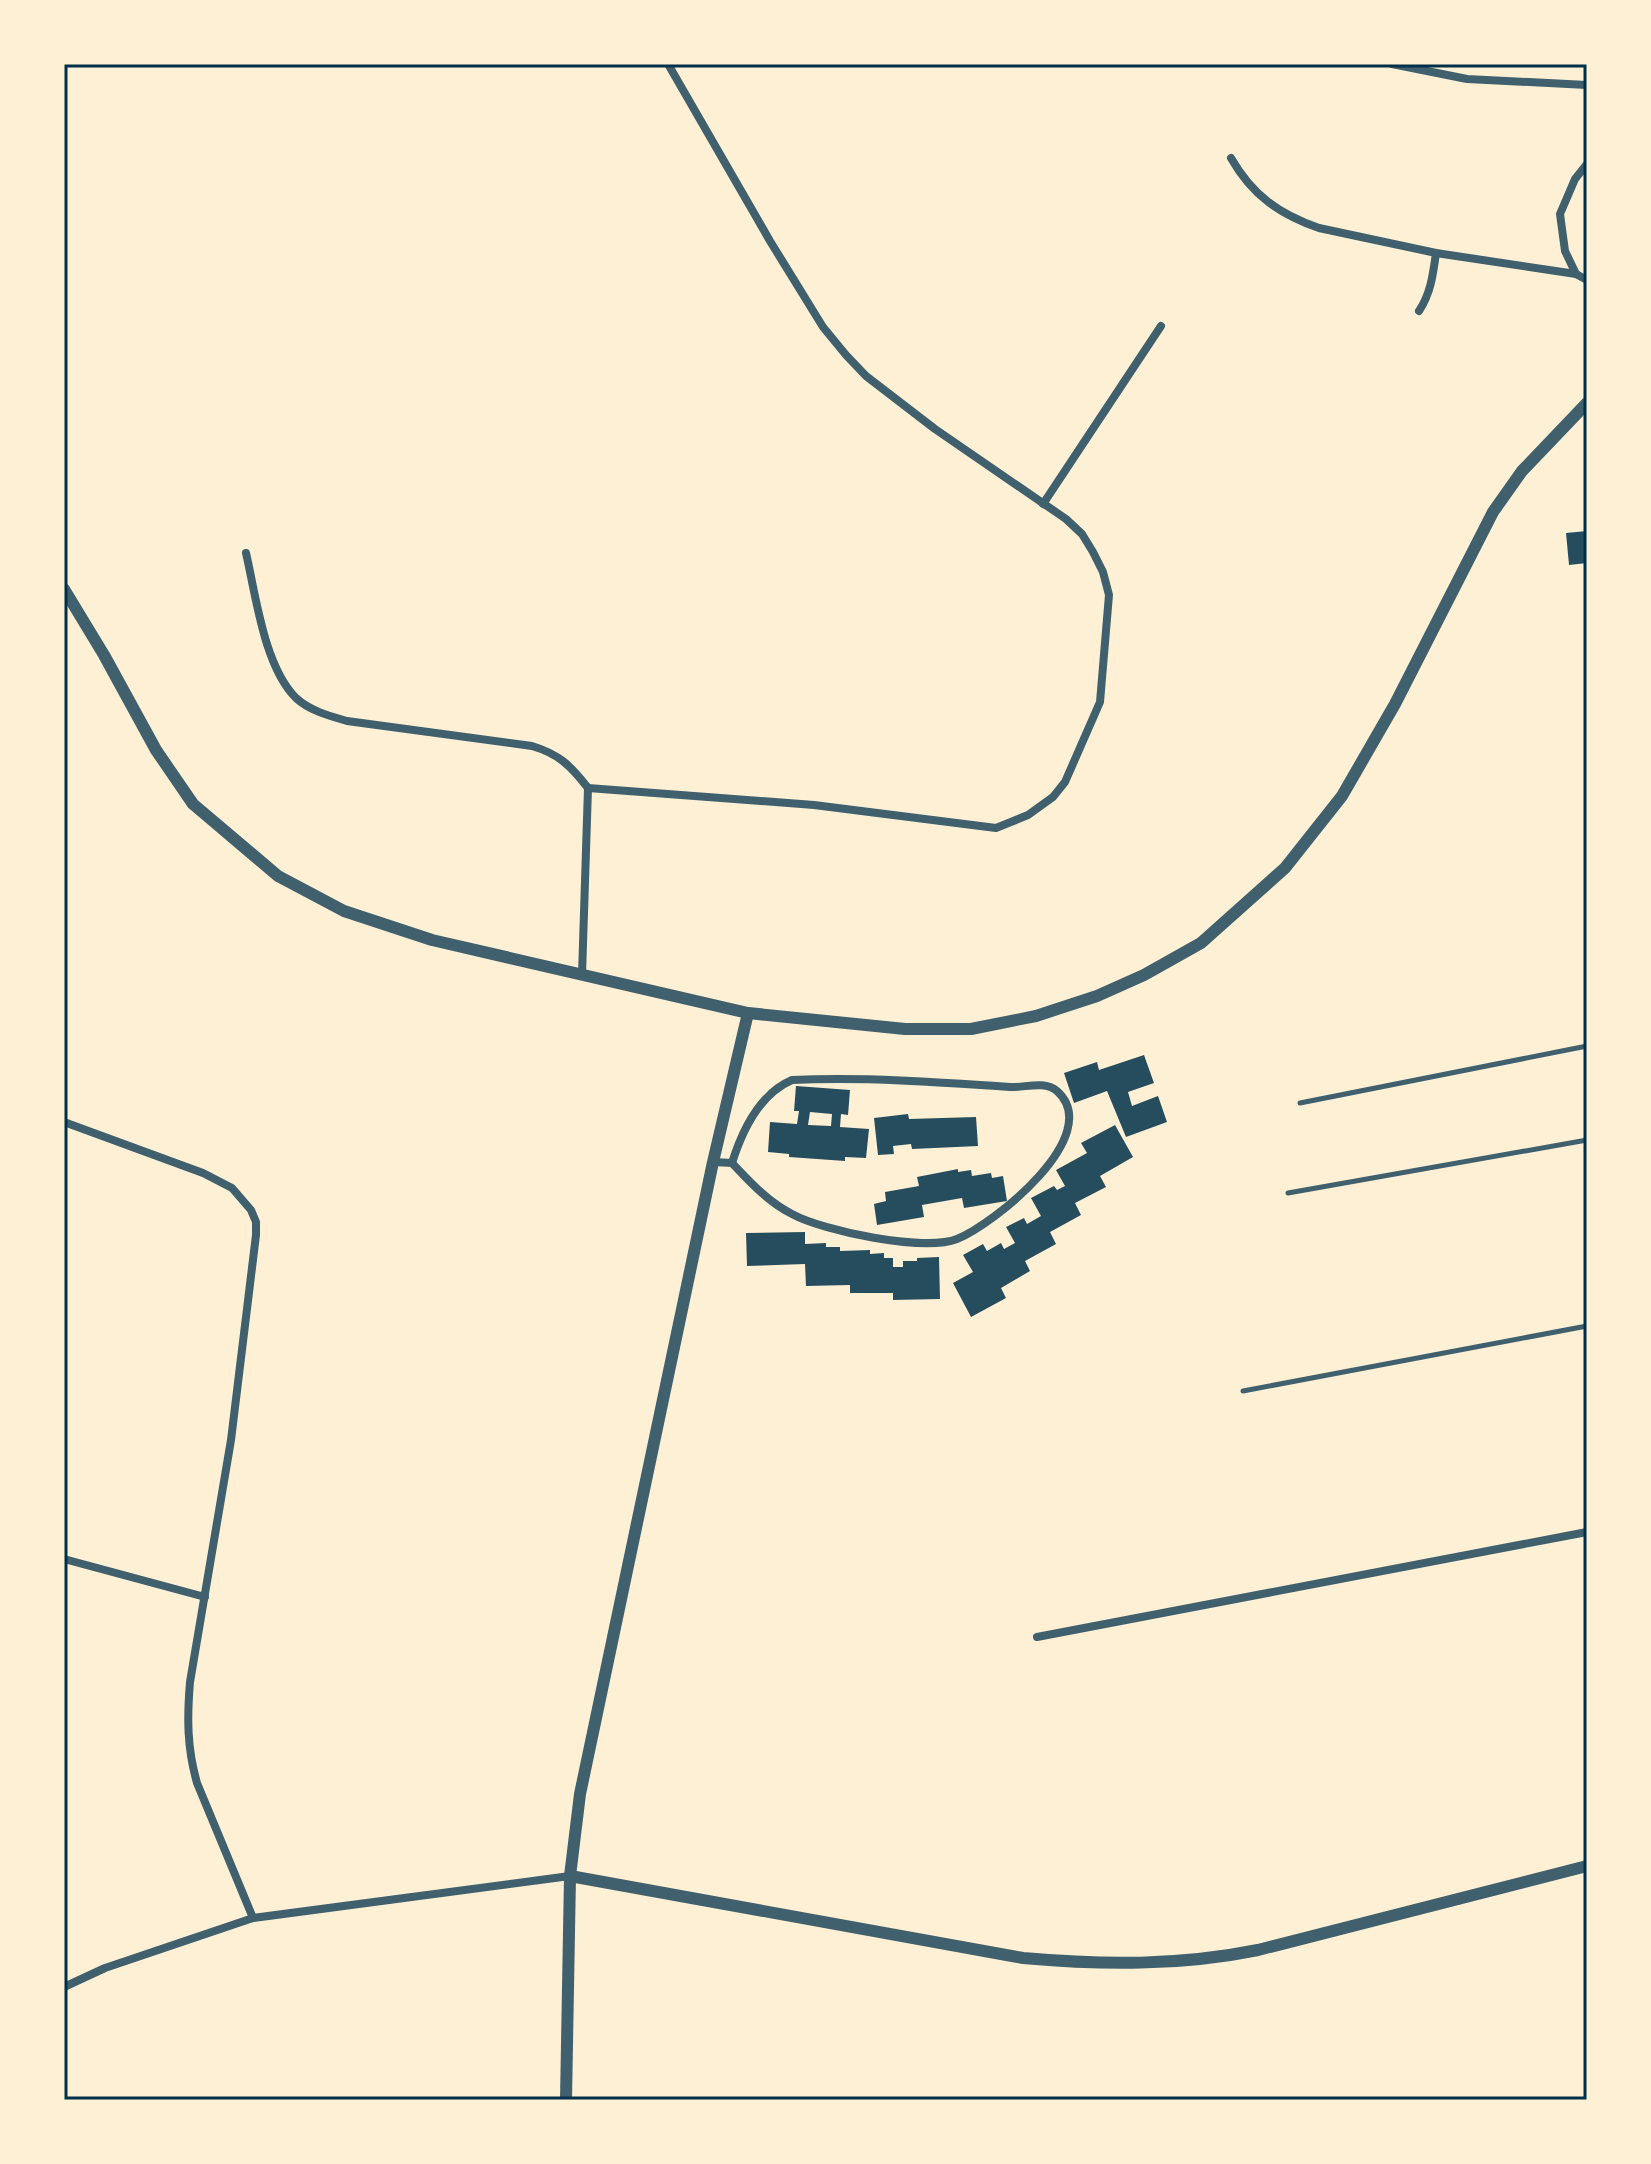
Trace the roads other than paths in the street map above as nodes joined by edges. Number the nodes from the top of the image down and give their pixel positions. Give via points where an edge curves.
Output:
1 (668, 64) edge
2 (1392, 64) edge
3 (1587, 85) edge
4 (1231, 158) dead end
5 (1587, 164) edge
6 (1436, 253) junction
7 (1576, 274) junction
8 (1587, 280) edge
9 (1419, 311) dead end
10 (1161, 326) dead end
11 (1587, 403) edge
12 (1043, 504) junction
13 (246, 553) dead end
14 (64, 589) edge
15 (588, 788) junction
16 (582, 975) junction
17 (748, 1013) junction
18 (1587, 1046) edge
19 (1300, 1103) dead end
20 (64, 1122) edge
21 (1587, 1140) edge
22 (713, 1162) junction
23 (732, 1163) junction
24 (1288, 1193) dead end
25 (1587, 1326) edge
26 (1243, 1391) dead end
27 (1587, 1532) edge
28 (64, 1559) edge
29 (205, 1597) junction
30 (1037, 1637) dead end
31 (1587, 1866) edge
32 (570, 1876) junction
33 (253, 1918) junction
34 (64, 1987) edge
35 (566, 2100) edge

1 - 12 street via 770,241 846,355 935,429
2 - 3 street via 1467,79
4 - 6 street via 1266,202 1301,222
5 - 7 street via 1560,214 1565,251
6 - 7 street
6 - 9 street
7 - 8 street
10 - 12 street
11 - 17 street via 1522,471 1493,512 1342,796 1285,868 1201,943 1097,996 971,1029 905,1029
12 - 15 street via 1082,534 1109,595 1100,702 1065,782 1028,815 996,828 814,805
13 - 15 street via 268,646 298,700 347,721 542,749 567,761
14 - 16 street via 193,804 278,876 344,911 432,940
15 - 16 street
16 - 17 street
17 - 22 street
18 - 19 lane
20 - 29 street via 232,1188 256,1222 231,1440
21 - 24 lane
22 - 23 street
22 - 32 street via 580,1794
23 - 23 street via 757,1110 792,1080 1043,1085 1057,1092 1069,1123 1063,1141 1030,1187 988,1223 955,1240 934,1243 834,1229 792,1214
25 - 26 lane
27 - 30 street
28 - 29 street
29 - 33 street via 186,1723 190,1760
31 - 32 street via 1212,1960 1130,1964 1023,1958
32 - 33 street
32 - 35 street
33 - 34 street

